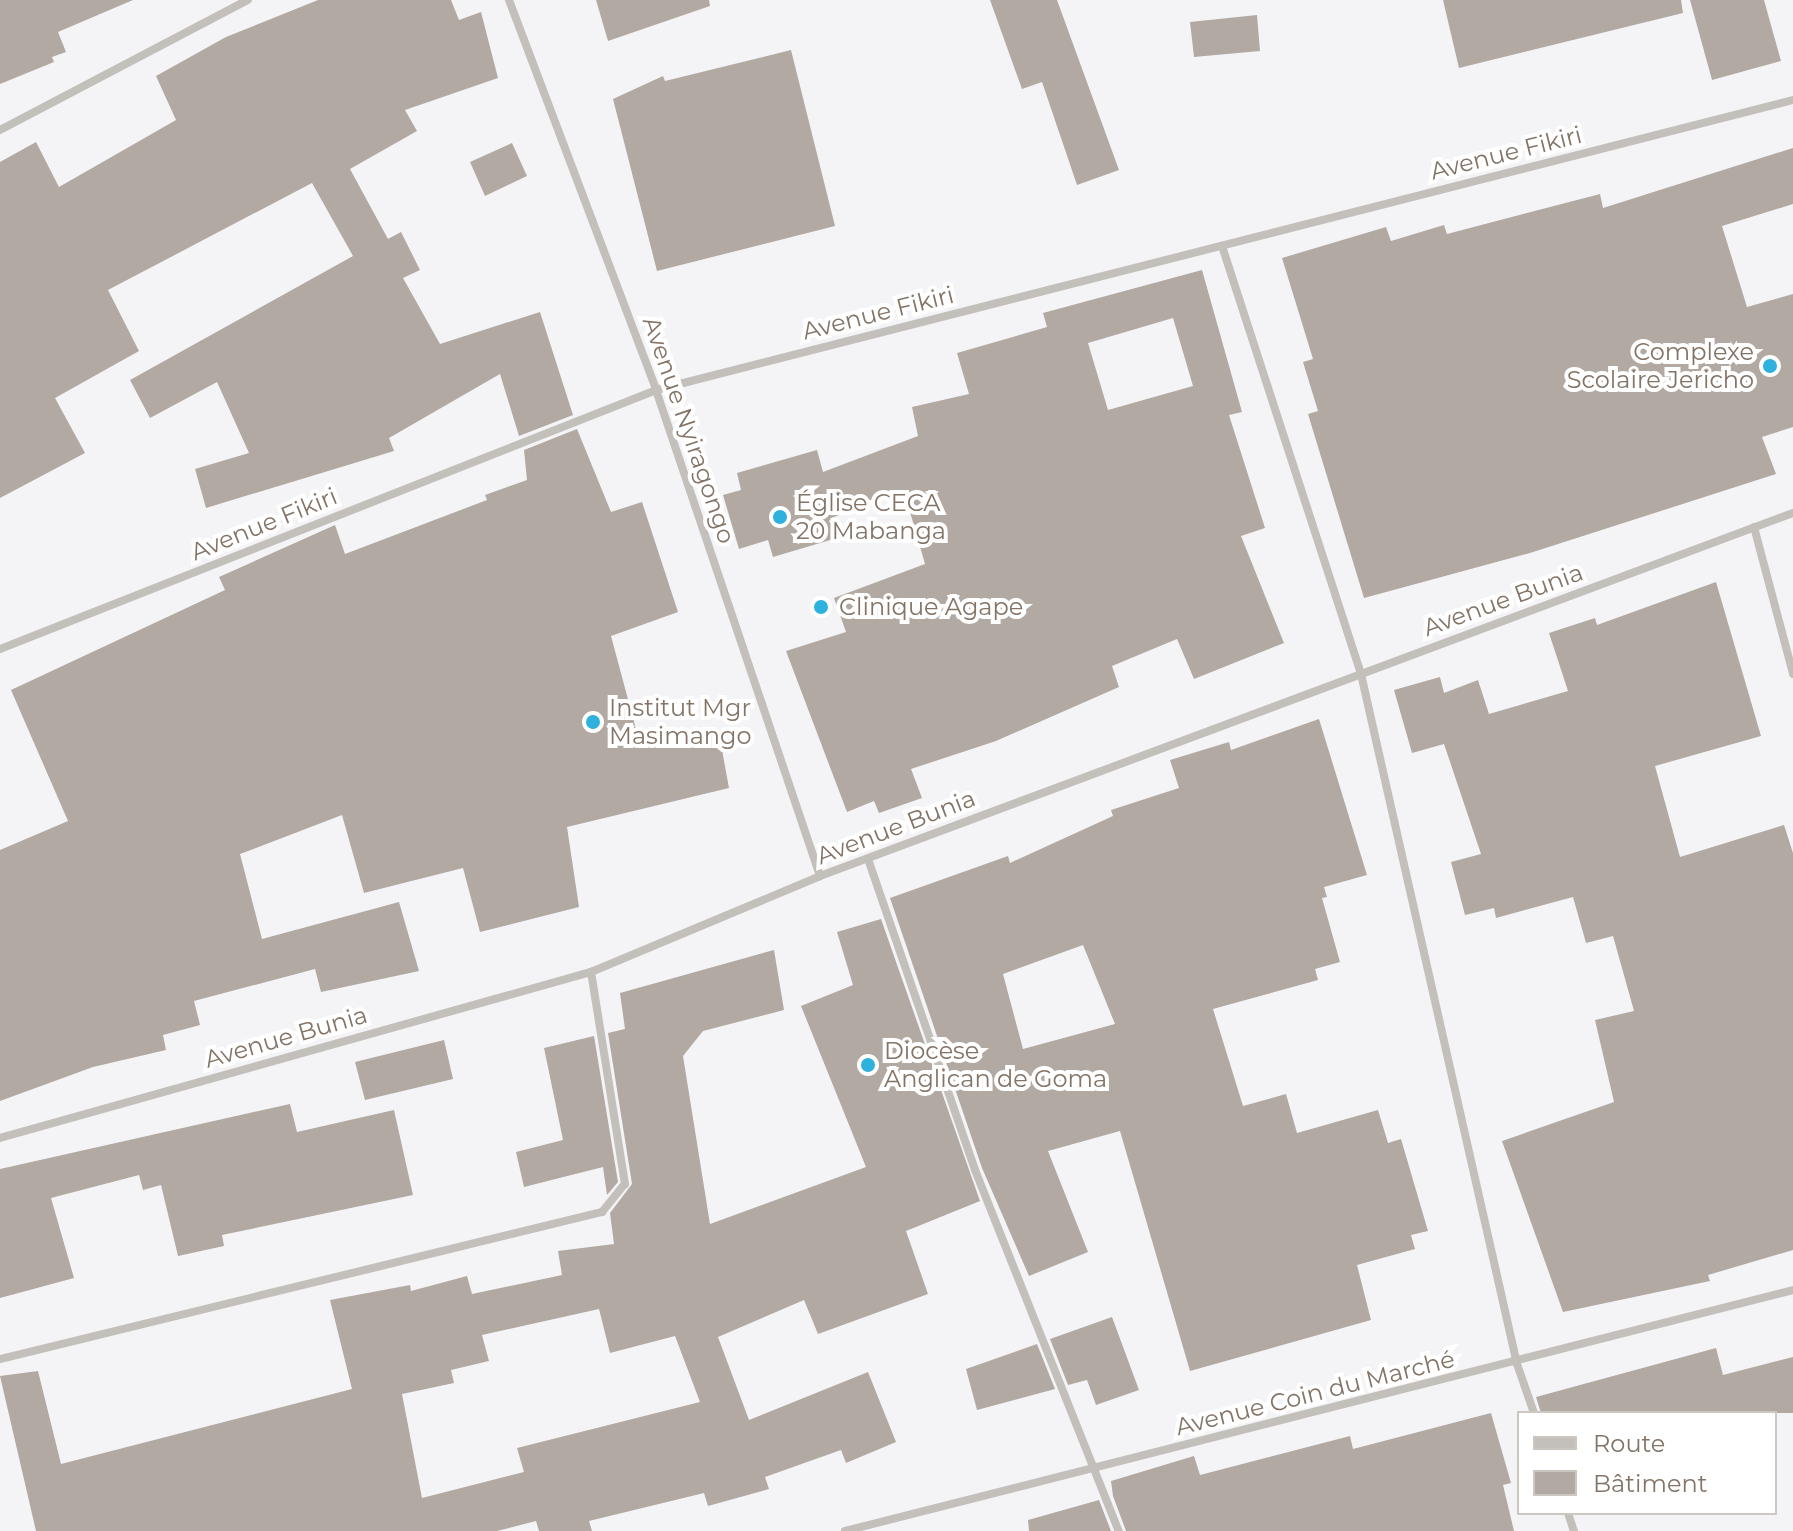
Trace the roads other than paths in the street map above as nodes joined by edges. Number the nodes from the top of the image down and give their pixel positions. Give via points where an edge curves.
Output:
1 (248, 0) edge
2 (509, 0) edge
3 (1793, 100) edge
4 (0, 130) edge
5 (1222, 246) junction
6 (656, 390) junction
7 (1793, 513) edge
8 (1754, 527) junction
9 (0, 649) edge
10 (1361, 674) junction
11 (1793, 674) edge
12 (868, 859) junction
13 (820, 876) junction
14 (591, 972) junction
15 (0, 1138) edge
16 (1793, 1290) edge
17 (0, 1359) edge
18 (1517, 1364) junction
19 (1533, 1411) edge
20 (1092, 1469) junction
21 (845, 1531) edge
22 (1119, 1531) edge

1 - 4 street
2 - 6 street, Avenue Nyiragongo
3 - 5 street, Avenue Fikiri
5 - 6 street, Avenue Fikiri
5 - 10 street
6 - 9 street, Avenue Fikiri
6 - 13 street, Avenue Nyiragongo
7 - 8 street, Avenue Bunia
8 - 10 street, Avenue Bunia
8 - 11 street
10 - 12 street, Avenue Bunia
10 - 18 street
12 - 13 street, Avenue Bunia
12 - 20 street via 975,1170
13 - 14 street, Avenue Bunia
14 - 15 street, Avenue Bunia
14 - 17 street via 625,1184 602,1212
16 - 18 street, Avenue Coin du Marché
18 - 19 street
18 - 20 street, Avenue Coin du Marché
20 - 21 street, Avenue Coin du Marché
20 - 22 street

